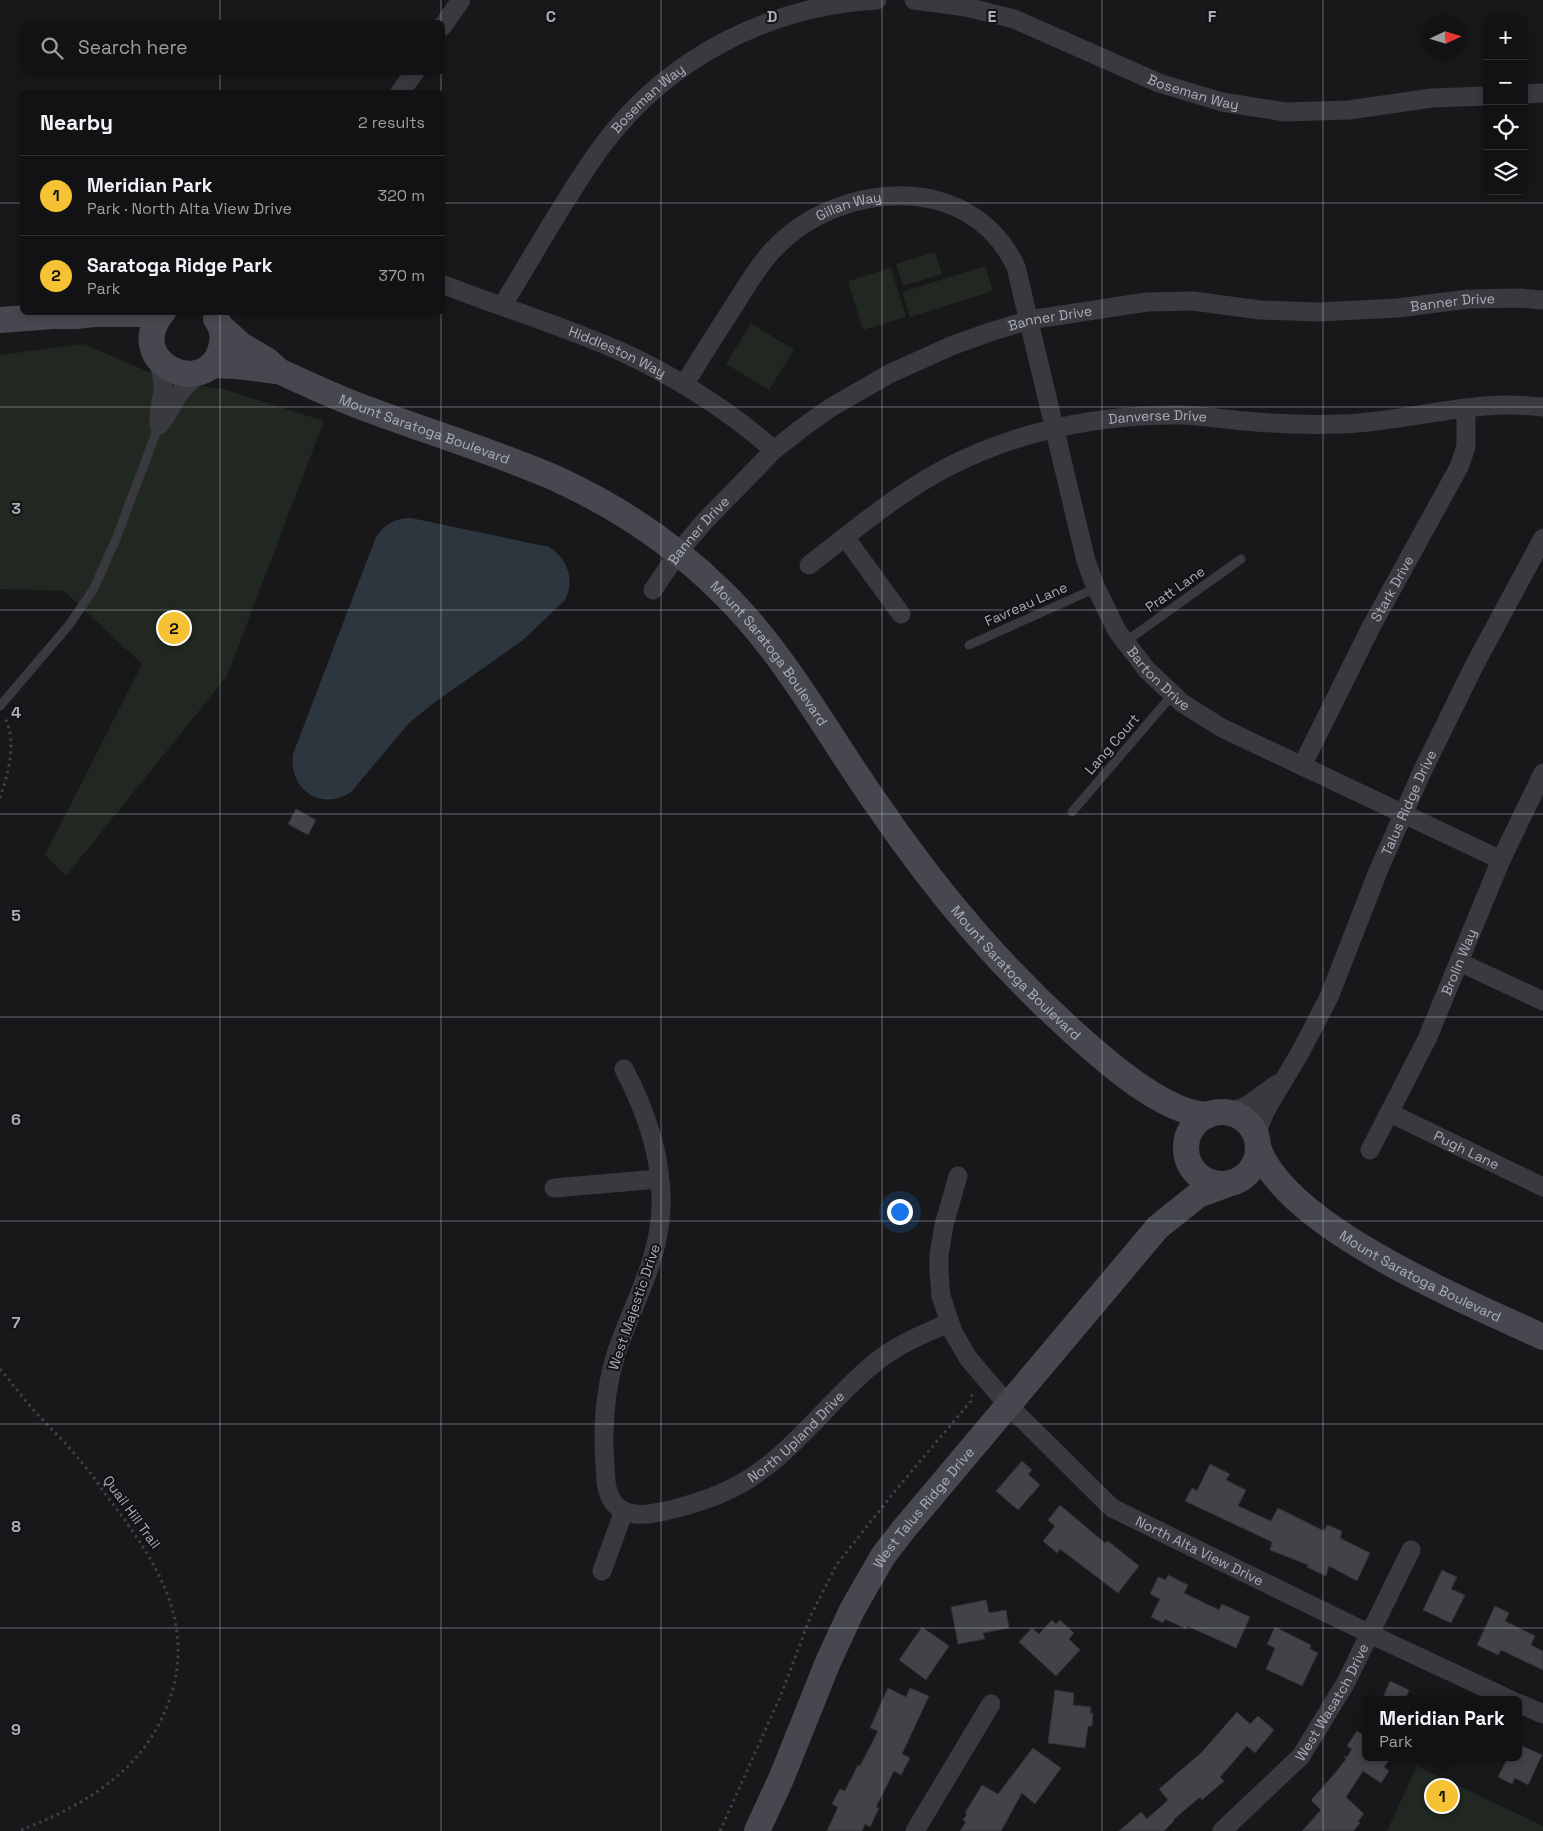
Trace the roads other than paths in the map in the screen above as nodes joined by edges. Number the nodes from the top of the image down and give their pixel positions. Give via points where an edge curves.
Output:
1 (462, 0) edge
2 (877, 0) edge
3 (914, 0) edge
4 (445, 23) edge
5 (413, 75) edge
6 (402, 90) edge
7 (1543, 93) edge
8 (1528, 94) edge
9 (1483, 96) edge
10 (445, 285) edge
11 (1543, 300) edge
12 (502, 306) junction
13 (85, 315) edge
14 (160, 315) edge
15 (76, 316) junction
16 (217, 319) edge
17 (0, 320) edge
18 (1030, 320) junction
19 (154, 350) junction
20 (207, 368) junction
21 (279, 371) junction
22 (684, 385) junction
23 (1543, 407) edge
24 (1466, 408) junction
25 (159, 425) junction
26 (1055, 429) junction
27 (774, 450) junction
28 (845, 537) junction
29 (1543, 538) edge
30 (678, 553) junction
31 (1241, 559) dead end
32 (809, 565) dead end
33 (1096, 588) junction
34 (653, 590) dead end
35 (901, 614) dead end
36 (1125, 642) junction
37 (968, 645) dead end
38 (1173, 694) junction
39 (0, 707) edge
40 (1302, 766) junction
41 (1540, 785) edge
42 (1072, 812) dead end
43 (1402, 814) junction
44 (1501, 860) junction
45 (1459, 962) junction
46 (1543, 1001) edge
47 (624, 1069) dead end
48 (1287, 1074) junction
49 (1142, 1088) junction
50 (1390, 1113) junction
51 (1218, 1114) junction
52 (1258, 1143) junction
53 (1370, 1150) dead end
54 (1187, 1153) junction
55 (958, 1176) dead end
56 (659, 1179) junction
57 (1230, 1184) junction
58 (1543, 1187) edge
59 (554, 1188) dead end
60 (1304, 1207) junction
61 (1158, 1226) junction
62 (949, 1323) junction
63 (1543, 1337) edge
64 (1008, 1405) junction
65 (624, 1511) junction
66 (1411, 1550) dead end
67 (602, 1571) dead end
68 (1370, 1634) junction
69 (1502, 1696) edge
70 (991, 1704) dead end
71 (1522, 1705) edge
72 (1543, 1714) edge
73 (757, 1831) edge
74 (915, 1831) edge
75 (1222, 1831) edge

1 - 4 street
2 - 12 street, Boseman Way via 832,4 776,18 727,39 666,80 604,145
3 - 9 street, Boseman Way via 966,7 1014,19 1159,83 1222,102 1295,112 1349,110 1432,98
5 - 6 street
7 - 8 street
10 - 12 street, Hiddleston Way
11 - 18 street, Banner Drive via 1468,299 1398,308 1318,312 1171,301 1124,304
12 - 22 street, Hiddleston Way via 624,353
13 - 15 street
14 - 19 street via 152,337
15 - 17 street
15 - 19 street, Mount Saratoga Boulevard via 132,331
16 - 20 street via 223,335 221,352
16 - 21 street, Mount Saratoga Boulevard via 241,345
18 - 22 street, Gillan Way via 1011,255 978,220 964,210 933,199 904,196 870,198 818,215 773,249
18 - 26 street, Barton Drive
18 - 27 street, Banner Drive via 951,346 889,374 830,408
19 - 20 street, Mount Saratoga Boulevard via 161,363 176,373 185,375
19 - 25 street via 163,387 158,410
20 - 21 street, Mount Saratoga Boulevard via 237,366
20 - 25 street via 186,384
21 - 30 street, Mount Saratoga Boulevard via 369,410 556,479 623,514
22 - 27 street, Hiddleston Way via 735,418
23 - 24 street, Danverse Drive via 1504,405
24 - 26 street, Danverse Drive via 1354,424 1290,424 1162,415
24 - 40 street, Stark Drive via 1466,446 1459,467 1370,627
25 - 39 lane via 106,565 93,590 69,625
26 - 28 street, Danverse Drive via 994,446 937,472 887,504
26 - 33 street, Barton Drive via 1086,561
27 - 30 street, Banner Drive via 722,502
28 - 32 street, Danverse Drive
28 - 35 street
29 - 43 street, Talus Ridge Drive via 1474,666
30 - 34 street, Banner Drive
30 - 49 street, Mount Saratoga Boulevard via 723,592 765,640 876,804 980,939 1073,1032
31 - 36 lane, Pratt Lane
33 - 36 street, Barton Drive
33 - 37 lane, Favreau Lane
36 - 38 street, Barton Drive via 1147,670
38 - 40 street, Barton Drive via 1222,728
38 - 42 lane, Lang Court
40 - 43 street, Barton Drive
41 - 44 street, Brolin Way
43 - 44 street, Barton Drive
43 - 48 street, Talus Ridge Drive via 1329,997
44 - 45 street, Brolin Way
45 - 46 street
45 - 50 street, Brolin Way via 1427,1039
47 - 56 street, West Majestic Drive via 651,1130
48 - 51 street, Talus Ridge Drive via 1260,1098 1242,1108
48 - 52 street, Talus Ridge Drive via 1262,1117
49 - 51 street, Mount Saratoga Boulevard via 1180,1109 1201,1115
49 - 54 street, Mount Saratoga Boulevard via 1176,1126
50 - 53 street, Brolin Way
50 - 58 street, Pugh Lane
51 - 52 street via 1236,1115 1249,1124
51 - 54 street via 1196,1124 1191,1130
52 - 57 street via 1249,1173
52 - 60 street, Mount Saratoga Boulevard via 1272,1174
54 - 57 street via 1200,1177 1216,1184
54 - 61 street, West Talus Ridge Drive via 1187,1174
55 - 62 street, North Alta View Drive via 939,1255 939,1284
56 - 59 street
56 - 65 street, West Majestic Drive via 660,1218 653,1260 611,1369 604,1412 606,1486 613,1502
57 - 60 street, Mount Saratoga Boulevard via 1257,1186
57 - 61 street, West Talus Ridge Drive via 1198,1196
60 - 63 street, Mount Saratoga Boulevard via 1342,1234 1416,1277
61 - 64 street, West Talus Ridge Drive
62 - 64 street, North Alta View Drive via 968,1358
62 - 65 street, North Upland Drive via 909,1340 884,1356 780,1457 752,1478 723,1493 678,1508 640,1514
64 - 68 street, North Alta View Drive via 1112,1508
64 - 73 street, West Talus Ridge Drive via 903,1530 866,1584 839,1636 799,1738
65 - 67 street
66 - 68 street, West Wasatch Drive
68 - 69 street, North Alta View Drive
68 - 75 street, West Wasatch Drive via 1345,1684 1301,1756
70 - 74 street
71 - 72 street

